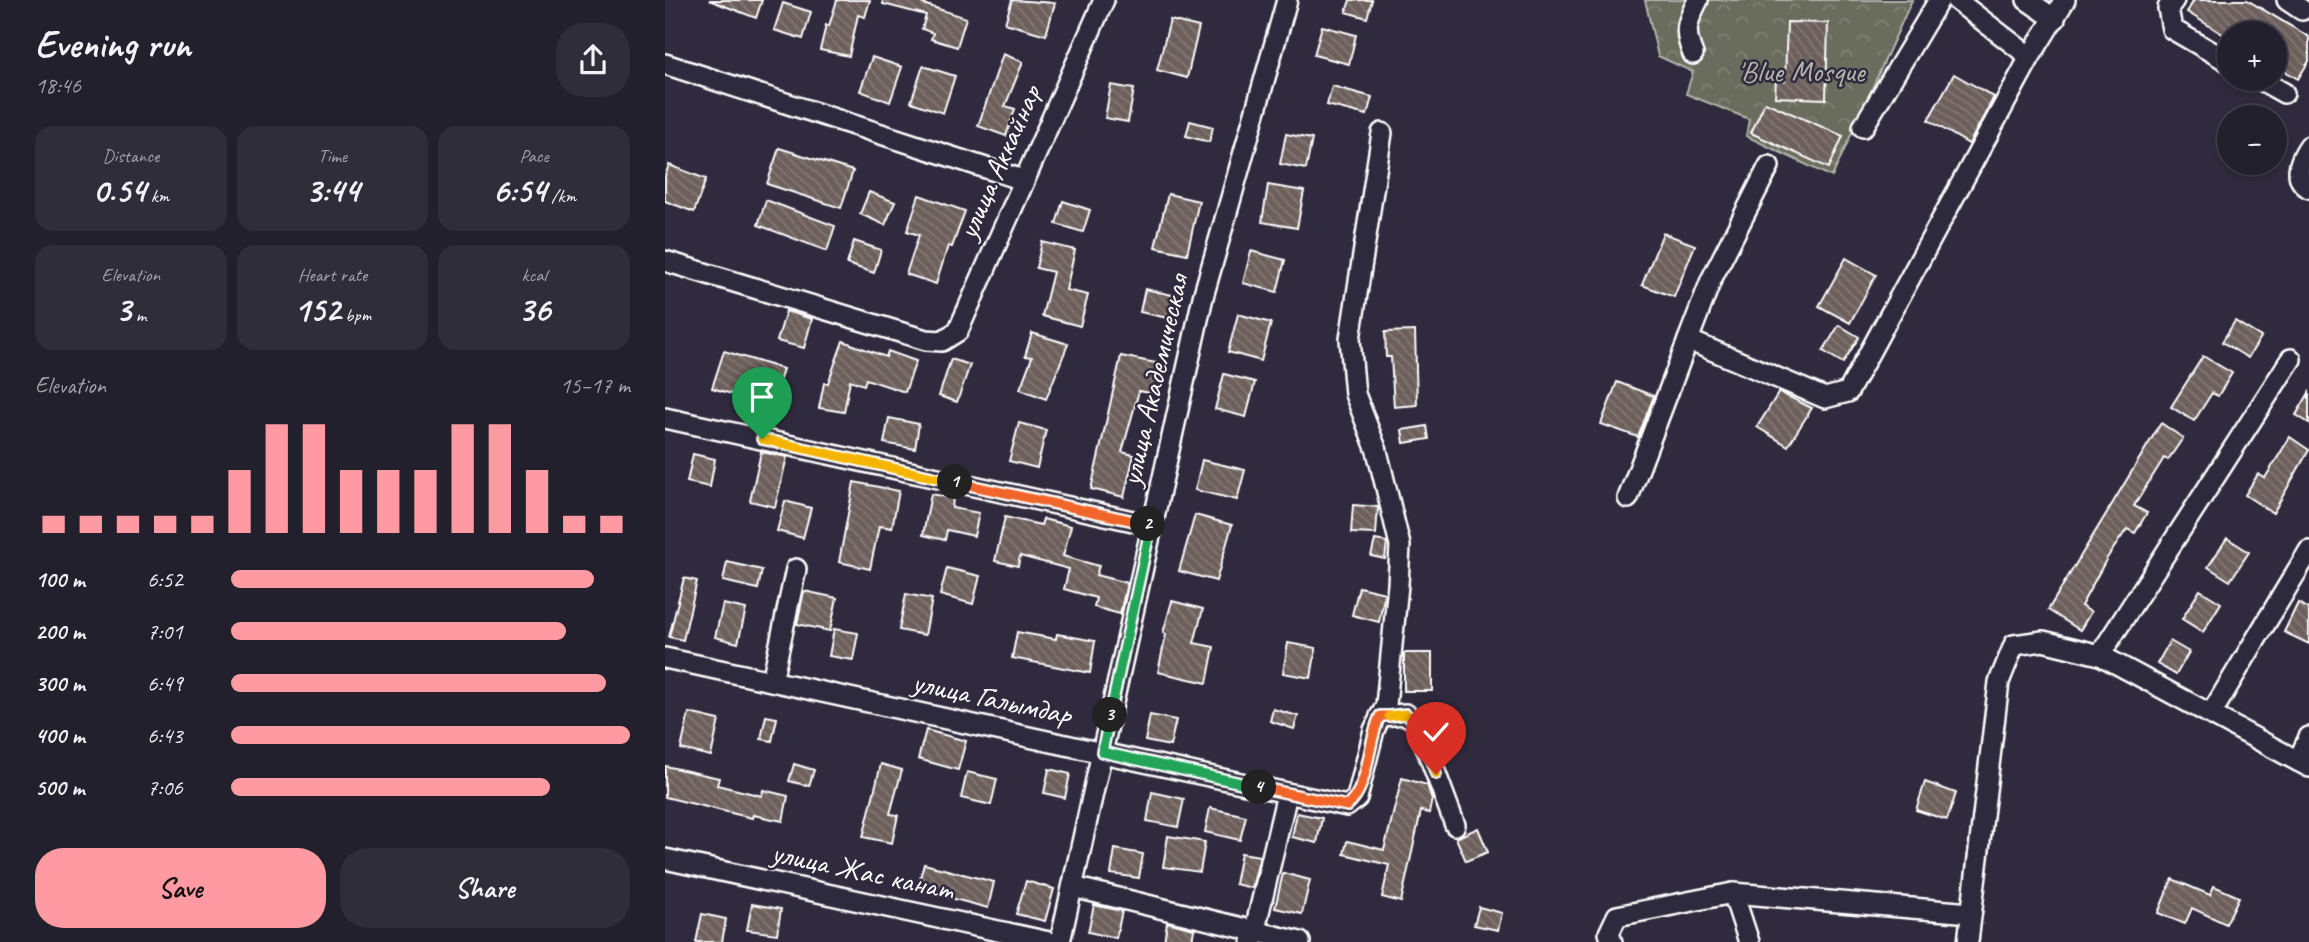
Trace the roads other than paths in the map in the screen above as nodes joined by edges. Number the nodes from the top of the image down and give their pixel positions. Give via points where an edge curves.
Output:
1 (1287, 0) edge
2 (1698, 0) edge
3 (1939, 0) edge
4 (1956, 0) edge
5 (2027, 0) edge
6 (2066, 0) edge
7 (2174, 0) edge
8 (1101, 1) edge
9 (2055, 19) junction
10 (1693, 54) dead end
11 (2217, 55) edge
12 (2030, 57) junction
13 (665, 64) edge
14 (2280, 91) edge
15 (2284, 93) dead end
16 (1863, 127) dead end
17 (1382, 133) dead end
18 (2309, 146) edge
19 (1769, 166) dead end
20 (1023, 180) junction
21 (2309, 188) edge
22 (665, 261) edge
23 (1688, 340) junction
24 (2291, 359) dead end
25 (665, 418) edge
26 (1628, 498) dead end
27 (1151, 525) junction
28 (2309, 551) edge
29 (796, 569) dead end
30 (2100, 655) junction
31 (665, 658) edge
32 (772, 681) junction
33 (2211, 715) junction
34 (1380, 716) junction
35 (2309, 737) edge
36 (1102, 752) junction
37 (2303, 764) edge
38 (1287, 794) junction
39 (1455, 825) dead end
40 (665, 859) edge
41 (1073, 887) junction
42 (1733, 893) junction
43 (1971, 913) junction
44 (1253, 937) edge
45 (1049, 942) edge
46 (1060, 942) edge
47 (1300, 942) edge
48 (1612, 942) edge
49 (1749, 942) edge
50 (1968, 942) edge

1 - 27 street, улица Академическая via 1203,297
2 - 10 street via 1686,36
3 - 16 street
4 - 12 street
5 - 9 street
6 - 9 street
7 - 11 street via 2168,8 2172,29
8 - 20 street, улица Аккайнар
9 - 12 street
12 - 23 street via 1848,392 1825,398
13 - 20 street
14 - 15 street
17 - 34 street via 1350,339 1355,394 1377,451 1400,545 1386,705
18 - 21 street via 2298,173
19 - 23 street via 1711,280
20 - 22 street, улица Аккайнар via 958,331 942,341
23 - 26 street
24 - 30 street
25 - 27 street
27 - 36 street, улица Академическая
28 - 33 street
29 - 32 street
30 - 33 street
30 - 43 street via 2043,642 2014,645 1999,682
31 - 32 street, улица Галымдар
32 - 36 street, улица Галымдар
33 - 37 street
34 - 38 street, улица Галымдар via 1357,798 1347,806
34 - 39 street via 1406,714 1417,723
35 - 37 street
36 - 38 street, улица Галымдар
36 - 41 street, улица Академическая
38 - 44 street
40 - 45 street, улица Жас канат
41 - 44 street
41 - 46 street, улица Академическая
42 - 43 street
42 - 48 street via 1618,916 1609,933
42 - 49 street
43 - 50 street
44 - 47 street

